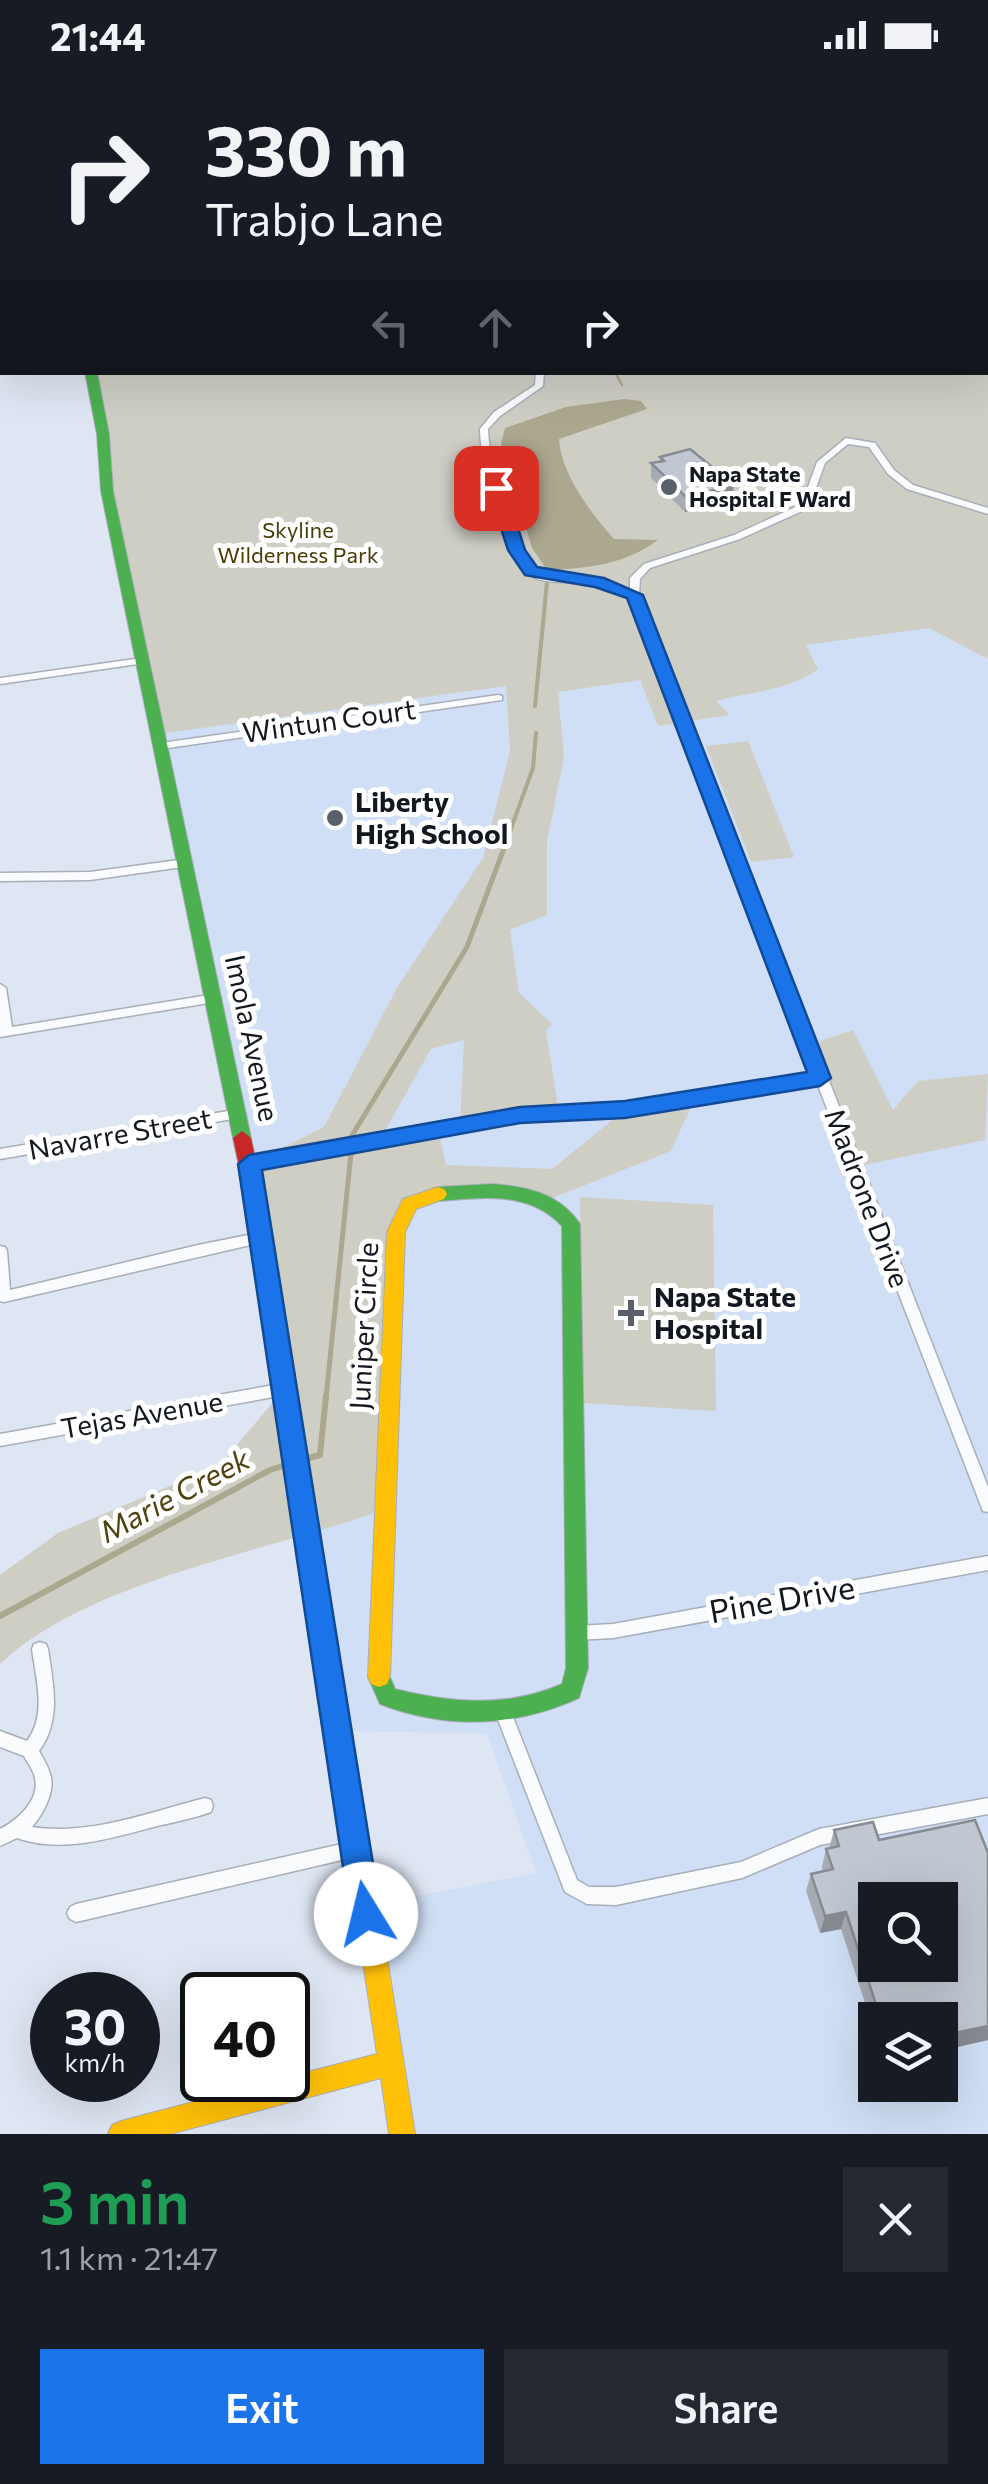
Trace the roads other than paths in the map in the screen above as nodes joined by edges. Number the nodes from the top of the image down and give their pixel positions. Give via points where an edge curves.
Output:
1 (92, 375) edge
2 (540, 375) edge
3 (988, 511) edge
4 (634, 595) junction
5 (142, 662) junction
6 (0, 681) edge
7 (498, 698) dead end
8 (160, 746) junction
9 (186, 863) junction
10 (0, 876) edge
11 (0, 988) edge
12 (215, 998) junction
13 (4, 1033) edge
14 (820, 1078) junction
15 (240, 1114) junction
16 (0, 1154) edge
17 (249, 1164) junction
18 (263, 1237) junction
19 (0, 1250) edge
20 (284, 1389) junction
21 (0, 1440) edge
22 (988, 1506) edge
23 (988, 1563) edge
24 (576, 1633) junction
25 (40, 1649) dead end
26 (503, 1712) junction
27 (0, 1739) edge
28 (30, 1750) junction
29 (205, 1806) dead end
30 (988, 1806) edge
31 (17, 1830) junction
32 (0, 1838) edge
33 (355, 1849) junction
34 (76, 1913) dead end
35 (390, 2063) junction
36 (121, 2134) edge
37 (402, 2134) edge

1 - 5 street, Imola Avenue
2 - 4 street via 539,386 484,429 485,461 516,550 543,577 586,580
3 - 4 street via 910,487 872,446 846,441 821,462 806,506 648,566 635,578
4 - 14 street, Madrone Drive
5 - 6 street
5 - 8 street, Imola Avenue
7 - 8 street, Wintun Court
8 - 9 street, Imola Avenue
9 - 10 street via 90,876
9 - 12 street, Imola Avenue
11 - 13 street
12 - 13 street
12 - 15 street, Imola Avenue
14 - 17 street via 625,1110 520,1115
14 - 22 street, Madrone Drive
15 - 16 street, Navarre Street
15 - 17 street, Imola Avenue
17 - 18 street, Imola Avenue
18 - 19 street via 4,1297
18 - 20 street, Imola Avenue
20 - 21 street, Tejas Avenue
20 - 33 street, Imola Avenue
23 - 24 street, Pine Drive
24 - 26 street, Juniper Circle via 571,1692 534,1709
24 - 26 street, Juniper Circle via 572,1224 563,1208 538,1194 414,1198 400,1210 396,1232 376,1670 388,1698
25 - 28 street via 48,1723
26 - 30 street via 571,1886 587,1895 616,1896 742,1870 819,1837
27 - 28 street
28 - 31 street via 40,1762 43,1794
29 - 31 street via 71,1836 34,1840
31 - 32 street
33 - 34 street
33 - 35 street, Imola Avenue
35 - 36 street
35 - 37 street, Imola Avenue

